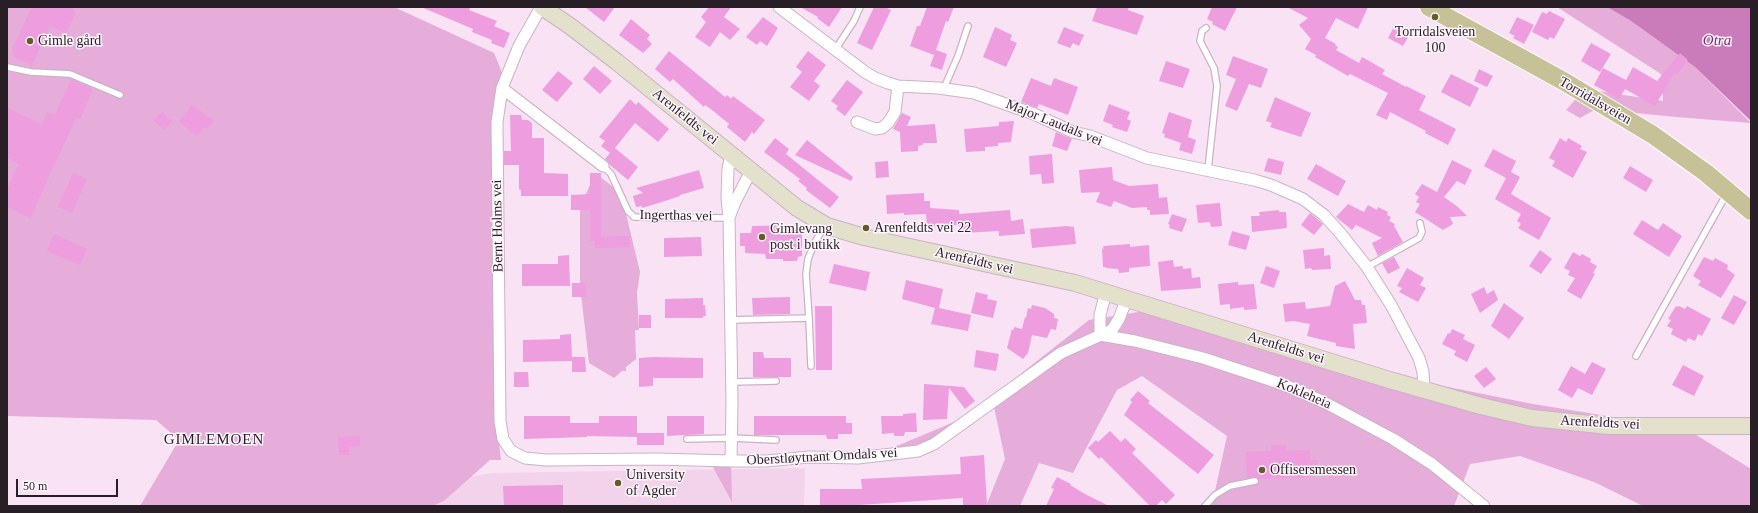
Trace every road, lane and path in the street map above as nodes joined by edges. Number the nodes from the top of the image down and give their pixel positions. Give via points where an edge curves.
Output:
1 (541, 7) edge
2 (779, 7) edge
3 (860, 7) edge
4 (1429, 7) edge
5 (968, 26) dead end
6 (1206, 28) dead end
7 (835, 50) junction
8 (7, 68) edge
9 (898, 86) junction
10 (502, 88) junction
11 (944, 88) junction
12 (120, 94) dead end
13 (857, 122) dead end
14 (731, 154) junction
15 (603, 166) joint
16 (1208, 170) junction
17 (751, 171) junction
18 (1729, 191) junction
19 (1751, 211) edge
20 (729, 218) junction
21 (1420, 223) dead end
22 (827, 226) junction
23 (1367, 267) junction
24 (1106, 292) junction
25 (1127, 298) junction
26 (809, 318) junction
27 (730, 320) junction
28 (1100, 335) junction
29 (1636, 356) dead end
30 (810, 366) dead end
31 (731, 382) junction
32 (776, 382) dead end
33 (1424, 389) junction
34 (1751, 426) edge
35 (731, 438) junction
36 (686, 439) dead end
37 (776, 440) dead end
38 (510, 451) joint
39 (731, 461) junction
40 (1255, 481) dead end
41 (1205, 506) edge
42 (1484, 506) edge

1 - 10 street, Bernt Holms vei via 519,46
1 - 14 street, Arenfeldts vei via 618,62
2 - 7 street, Major Laudals vei
3 - 7 lane
4 - 18 main road, Torridalsveien via 1653,135
5 - 11 lane
6 - 16 lane via 1202,31 1200,41 1214,68 1217,86
7 - 9 street, Major Laudals vei via 875,78
8 - 12 lane via 70,74
9 - 11 street, Major Laudals vei
9 - 13 street via 895,112 888,123 876,129
10 - 15 street
10 - 38 street, Bernt Holms vei via 497,122 496,166 500,421 503,439
11 - 16 street, Major Laudals vei via 1004,102 1059,126 1147,158
14 - 17 street, Arenfeldts vei
14 - 20 street, Ingerthas vei via 728,182
15 - 20 lane, Ingerthas vei via 611,174 634,217
16 - 23 street, Major Laudals vei via 1271,185 1303,199 1324,215
17 - 20 street, Ingerthas vei
17 - 22 street, Arenfeldts vei via 798,208
18 - 19 main road, Torridalsveien
18 - 29 lane
20 - 27 street, Ingerthas vei
21 - 23 lane via 1422,232 1419,238
22 - 24 street, Arenfeldts vei via 864,237
22 - 26 lane via 821,232 808,259 806,274
23 - 33 street, Major Laudals vei via 1400,319 1419,358
24 - 25 street, Arenfeldts vei
24 - 28 street via 1100,315
25 - 28 street, Oberstløytnant Omdals vei via 1112,330
25 - 33 street, Arenfeldts vei
26 - 27 lane
26 - 30 lane
27 - 31 street, Ingerthas vei
28 - 39 street, Oberstløytnant Omdals vei via 1061,353 934,444 918,451 858,458 809,457
28 - 42 street, Kokleheia via 1216,362 1285,385 1322,401 1393,439 1432,464
31 - 32 lane
31 - 35 street, Ingerthas vei
33 - 34 street, Arenfeldts vei via 1532,418 1609,426
35 - 36 lane
35 - 37 lane
35 - 39 street, Ingerthas vei
38 - 39 street, Oberstløytnant Omdals vei via 525,458 546,460
40 - 41 lane via 1230,486 1215,495

